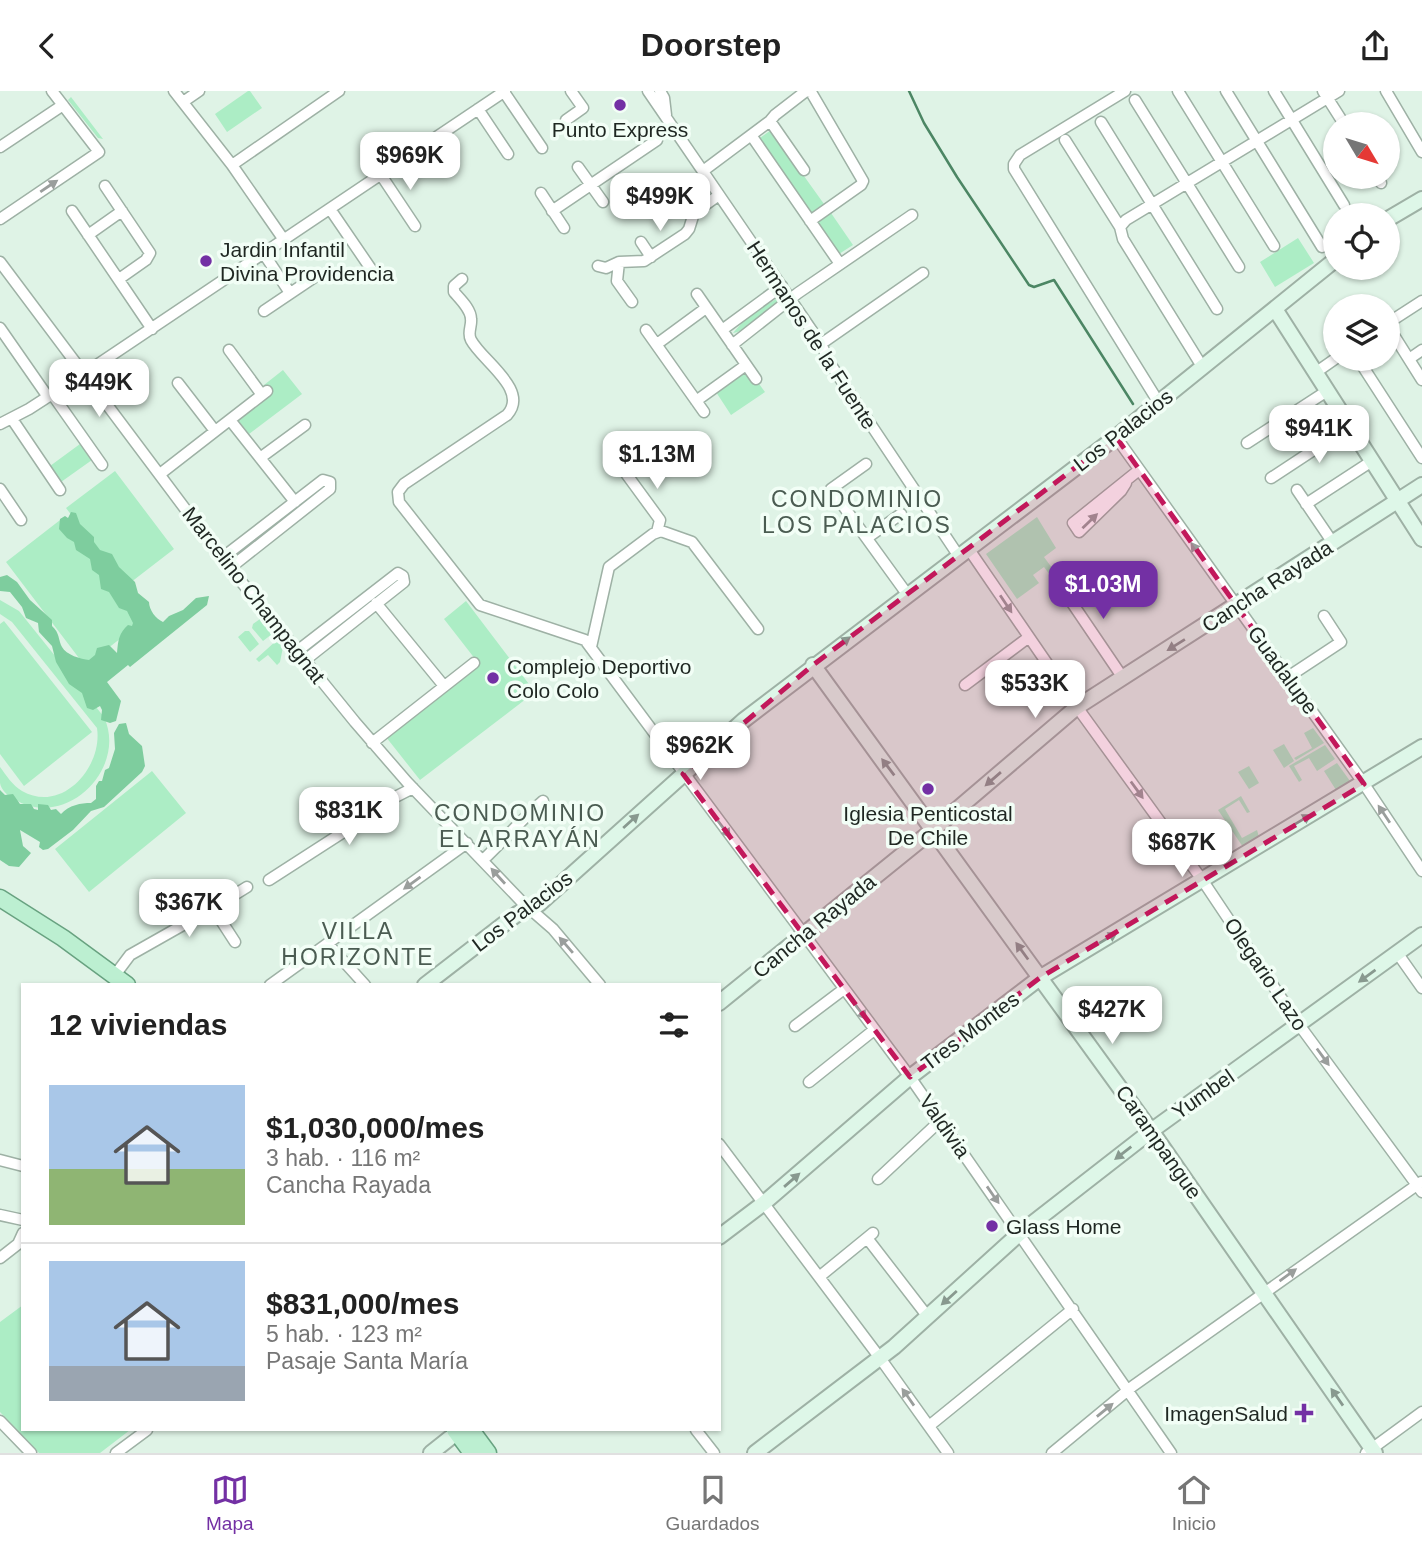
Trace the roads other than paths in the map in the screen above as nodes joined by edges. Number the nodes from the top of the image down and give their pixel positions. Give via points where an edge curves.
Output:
1 (52, 91) edge
2 (174, 91) edge
3 (199, 91) edge
4 (339, 91) edge
5 (504, 91) edge
6 (571, 91) edge
7 (648, 91) edge
8 (661, 91) edge
9 (1125, 91) edge
10 (1178, 91) edge
11 (1226, 91) edge
12 (1274, 91) edge
13 (1339, 91) edge
14 (1386, 91) edge
15 (1326, 94) edge
16 (1135, 100) dead end
17 (183, 102) junction
18 (63, 105) junction
19 (478, 109) junction
20 (1337, 112) edge
21 (666, 115) junction
22 (566, 120) dead end
23 (1292, 120) junction
24 (770, 121) junction
25 (1101, 122) dead end
26 (675, 128) junction
27 (751, 135) junction
28 (1065, 141) dead end
29 (1257, 141) junction
30 (0, 147) edge
31 (542, 148) dead end
32 (1422, 152) edge
33 (508, 154) dead end
34 (1222, 162) junction
35 (232, 165) junction
36 (579, 167) dead end
37 (804, 170) dead end
38 (703, 171) junction
39 (381, 175) junction
40 (1187, 183) junction
41 (591, 185) junction
42 (105, 186) dead end
43 (541, 193) dead end
44 (719, 195) junction
45 (1422, 199) edge
46 (603, 202) dead end
47 (1343, 203) edge
48 (1152, 204) junction
49 (330, 209) junction
50 (72, 211) dead end
51 (122, 211) junction
52 (552, 211) junction
53 (1400, 212) edge
54 (912, 215) dead end
55 (680, 216) dead end
56 (0, 219) edge
57 (810, 221) junction
58 (415, 226) dead end
59 (1121, 227) junction
60 (564, 228) dead end
61 (689, 229) junction
62 (88, 235) junction
63 (284, 240) junction
64 (641, 242) dead end
65 (1274, 246) dead end
66 (1322, 247) dead end
67 (264, 254) junction
68 (651, 257) junction
69 (620, 262) junction
70 (0, 263) edge
71 (839, 264) junction
72 (597, 266) dead end
73 (1239, 267) dead end
74 (371, 269) dead end
75 (1323, 270) edge
76 (923, 273) dead end
77 (316, 276) dead end
78 (118, 279) junction
79 (462, 279) dead end
80 (782, 286) junction
81 (290, 293) junction
82 (697, 294) dead end
83 (791, 299) junction
84 (1422, 301) edge
85 (632, 302) dead end
86 (706, 307) junction
87 (1217, 309) dead end
88 (1275, 309) junction
89 (264, 311) dead end
90 (1400, 317) edge
91 (0, 328) edge
92 (152, 329) junction
93 (646, 330) dead end
94 (722, 330) junction
95 (657, 344) junction
96 (821, 344) junction
97 (1400, 344) edge
98 (732, 345) junction
99 (229, 350) dead end
100 (1422, 350) edge
101 (1409, 359) junction
102 (746, 365) junction
103 (1323, 367) edge
104 (1203, 368) junction
105 (1366, 371) edge
106 (1315, 373) junction
107 (83, 374) junction
108 (756, 379) dead end
109 (1422, 380) edge
110 (178, 383) dead end
111 (1327, 391) junction
112 (50, 395) junction
113 (696, 401) junction
114 (1159, 403) junction
115 (1, 411) edge
116 (704, 412) dead end
117 (230, 420) junction
118 (7, 421) edge
119 (305, 425) dead end
120 (1350, 426) junction
121 (215, 431) junction
122 (1116, 437) junction
123 (617, 440) dead end
124 (1247, 443) dead end
125 (1422, 458) edge
126 (260, 459) junction
127 (1372, 461) junction
128 (866, 464) dead end
129 (102, 465) dead end
130 (1139, 470) junction
131 (160, 474) junction
132 (1271, 478) dead end
133 (1126, 483) junction
134 (1422, 485) edge
135 (0, 489) edge
136 (60, 490) dead end
137 (1297, 490) dead end
138 (1397, 501) junction
139 (295, 502) junction
140 (1306, 504) junction
141 (901, 513) dead end
142 (21, 520) dead end
143 (657, 532) junction
144 (867, 538) junction
145 (1422, 539) edge
146 (1333, 543) junction
147 (963, 552) junction
148 (222, 558) junction
149 (230, 568) junction
150 (1064, 591) dead end
151 (907, 594) junction
152 (376, 603) junction
153 (1237, 606) junction
154 (1324, 616) dead end
155 (758, 629) dead end
156 (1029, 637) junction
157 (591, 647) junction
158 (296, 652) junction
159 (304, 661) junction
160 (474, 663) dead end
161 (813, 665) junction
162 (1288, 677) junction
163 (1123, 678) junction
164 (965, 685) dead end
165 (444, 687) junction
166 (1077, 707) junction
167 (372, 743) junction
168 (1422, 747) edge
169 (683, 774) junction
170 (1364, 784) junction
171 (413, 788) junction
172 (543, 801) dead end
173 (934, 829) junction
174 (467, 843) junction
175 (483, 860) junction
176 (1422, 871) edge
177 (269, 880) dead end
178 (1203, 881) junction
179 (247, 887) dead end
180 (0, 898) edge
181 (213, 908) junction
182 (530, 908) junction
183 (804, 935) junction
184 (1422, 935) edge
185 (235, 942) dead end
186 (328, 944) junction
187 (1398, 954) junction
188 (1041, 978) junction
189 (121, 980) edge
190 (273, 983) edge
191 (363, 983) edge
192 (428, 983) edge
193 (598, 983) edge
194 (1422, 988) edge
195 (844, 989) junction
196 (721, 1001) edge
197 (1300, 1025) junction
198 (795, 1026) dead end
199 (874, 1030) junction
200 (910, 1077) junction
201 (809, 1082) dead end
202 (941, 1120) junction
203 (1151, 1131) junction
204 (721, 1147) edge
205 (0, 1160) edge
206 (21, 1165) edge
207 (878, 1179) dead end
208 (1420, 1186) edge
209 (764, 1203) junction
210 (0, 1215) edge
211 (21, 1220) edge
212 (1020, 1233) junction
213 (721, 1235) edge
214 (21, 1237) edge
215 (0, 1258) edge
216 (819, 1277) junction
217 (1264, 1292) junction
218 (1073, 1309) junction
219 (928, 1317) junction
220 (880, 1358) junction
221 (1128, 1390) junction
222 (1422, 1412) edge
223 (0, 1421) edge
224 (929, 1426) junction
225 (146, 1431) edge
226 (460, 1431) edge
227 (461, 1431) edge
228 (462, 1431) edge
229 (697, 1431) edge
230 (1371, 1451) edge
231 (31, 1453) edge
232 (116, 1453) edge
233 (431, 1453) edge
234 (472, 1453) edge
235 (488, 1453) edge
236 (714, 1453) edge
237 (755, 1453) edge
238 (948, 1453) edge
239 (1052, 1453) edge
240 (1171, 1453) edge

1 - 18 street
2 - 17 street
3 - 17 street
4 - 35 street
5 - 19 street
5 - 31 street
6 - 22 street via 583,109
7 - 21 street, Hermanos de la Fuente
8 - 21 street
9 - 114 street via 1020,155 1014,169
10 - 34 street
11 - 29 street
12 - 23 street
13 - 15 street
14 - 32 street
15 - 20 street
15 - 23 street
16 - 40 street
17 - 35 street
18 - 30 street
56 -> 18 street via 99,152
19 - 33 street
19 - 39 street
21 - 26 street, Hermanos de la Fuente
23 - 29 street
23 - 47 street
24 - 27 street
24 - 37 street
24 - 57 street via 806,91 811,92 863,177 861,185
25 - 48 street
26 - 38 street, Hermanos de la Fuente
26 - 41 street
27 - 38 street
27 - 57 street
28 - 59 street
29 - 34 street
29 - 66 street
34 - 40 street
34 - 65 street
35 - 63 street
36 - 41 street
38 - 44 street, Hermanos de la Fuente
39 - 49 street
39 - 58 street
40 - 48 street
40 - 73 street
41 - 46 street
41 - 52 street
42 - 51 street
43 - 52 street
44 - 61 street via 694,213
44 - 80 street, Hermanos de la Fuente
45 - 53 street
48 - 59 street
48 - 87 street
49 - 63 street
49 - 74 street
50 - 62 street
51 - 62 street
51 - 78 street via 150,253
52 - 60 street
54 - 71 street
55 - 61 street
57 - 71 street
59 - 104 street via 1123,239
61 - 68 street
62 - 78 street
63 - 67 street
64 - 68 street
67 - 81 street
67 - 92 street
68 - 69 street via 638,263
69 - 72 street via 606,268
69 - 85 street via 617,281
70 - 107 street, Marcelino Champagnat
71 - 83 street
75 - 88 street, Los Palacios
76 - 96 street
77 - 81 street
78 - 92 street
79 - 157 street via 454,292 470,312 471,340 515,400 507,415 404,484 398,492 399,502 480,605 585,640
80 - 83 street, Hermanos de la Fuente
80 - 94 street
81 - 89 street
82 - 86 street
83 - 96 street, Hermanos de la Fuente
83 - 98 street
84 - 90 street
86 - 94 street
86 - 95 street
88 - 104 street, Los Palacios
88 - 106 street
91 - 112 street
92 - 107 street
93 - 95 street
94 - 98 street
95 - 113 street
96 - 147 street, Hermanos de la Fuente via 831,365
97 - 101 street
98 - 102 street
99 - 117 street via 265,393
100 - 101 street
101 - 109 street
102 - 108 street
102 - 113 street
103 - 106 street
104 - 114 street, Los Palacios
105 - 125 street
106 - 111 street
107 - 112 street
107 - 131 street, Marcelino Champagnat
110 - 121 street
111 - 120 street
111 - 124 street
112 - 118 street
112 - 129 street
113 - 116 street
114 - 122 street, Los Palacios
115 - 118 street
117 - 121 street
117 - 126 street
118 - 136 street
119 - 126 street
120 - 127 street
120 - 132 street
121 - 131 street
122 - 130 street, Guadalupe
122 - 147 street, Los Palacios
123 - 143 street via 611,453 660,520
126 - 139 street
127 - 138 street
127 - 140 street
128 - 144 street via 831,489
130 - 133 street
153 -> 130 street, Guadalupe
131 - 148 street, Marcelino Champagnat
133 -> 133 street via 1073,523 1079,532 1121,491
134 - 138 street, Cancha Rayada
135 - 142 street
137 - 140 street
138 - 145 street
138 - 146 street, Cancha Rayada
139 - 148 street
139 - 149 street via 323,480 330,482 330,489
140 - 146 street
141 - 144 street
143 - 155 street via 692,542
143 - 157 street via 608,567
144 - 151 street
146 - 153 street, Cancha Rayada
147 - 151 street, Los Palacios
147 -> 156 street, Olegario Lazo
148 - 149 street, Marcelino Champagnat
149 - 158 street, Marcelino Champagnat
150 - 163 street
161 -> 151 street, Los Palacios
152 - 158 street via 404,582 401,574
152 - 159 street
152 - 165 street
153 - 162 street, Guadalupe
153 -> 163 street, Cancha Rayada
154 - 162 street via 1341,642
156 - 164 street
156 - 166 street, Olegario Lazo
157 - 169 street, Valdivia
158 - 159 street, Marcelino Champagnat
159 - 167 street, Marcelino Champagnat
160 - 165 street
161 - 169 street, Los Palacios
173 -> 161 street, Carampangue
162 - 170 street, Guadalupe
163 - 166 street, Cancha Rayada
165 - 167 street
166 -> 173 street, Cancha Rayada
166 -> 178 street, Olegario Lazo
167 - 171 street, Marcelino Champagnat
168 - 170 street, Tres Montes
182 -> 169 street, Los Palacios
169 -> 183 street, Valdivia
176 -> 170 street, Guadalupe
178 -> 170 street, Tres Montes
171 - 174 street, Marcelino Champagnat
171 - 177 street via 356,817 345,831
172 - 175 street
173 - 183 street, Cancha Rayada
188 -> 173 street, Carampangue
174 - 175 street, Marcelino Champagnat
174 -> 186 street
182 -> 175 street, Marcelino Champagnat
188 -> 178 street, Tres Montes
178 - 197 street, Olegario Lazo
179 - 181 street
180 - 189 main road
181 - 185 street
181 - 189 street via 130,955
182 - 192 street, Los Palacios
193 -> 182 street, Marcelino Champagnat
183 - 195 street, Valdivia
183 - 196 street, Cancha Rayada
184 - 187 street, Yumbel
186 - 190 street
186 - 191 street
187 - 194 street
187 -> 197 street, Yumbel
188 - 200 street, Tres Montes
188 - 203 street, Carampangue
195 - 198 street
195 -> 199 street, Valdivia
197 - 203 street, Yumbel
197 -> 208 street, Olegario Lazo
199 - 200 street, Valdivia
199 - 201 street
200 - 202 street, Valdivia
209 -> 200 street, Tres Montes
202 - 207 street
202 -> 212 street, Valdivia
203 -> 212 street, Yumbel
203 - 217 street, Carampangue
204 - 209 street
205 - 206 street
217 -> 208 street
209 - 213 street, Tres Montes
209 - 216 street
210 - 211 street
212 - 218 street, Valdivia
212 -> 219 street, Yumbel
214 - 215 street
216 - 219 street via 870,1236
216 - 220 street
217 - 221 street
230 -> 217 street, Carampangue
218 - 221 street, Valdivia
218 - 224 street
219 - 220 street, Yumbel
224 -> 220 street
220 - 237 street, Yumbel
239 -> 221 street
221 - 240 street, Valdivia
222 - 230 street
223 - 231 street
224 - 238 street
225 - 232 street
226 - 233 street
227 - 234 main road
228 - 235 main road
229 - 236 street

